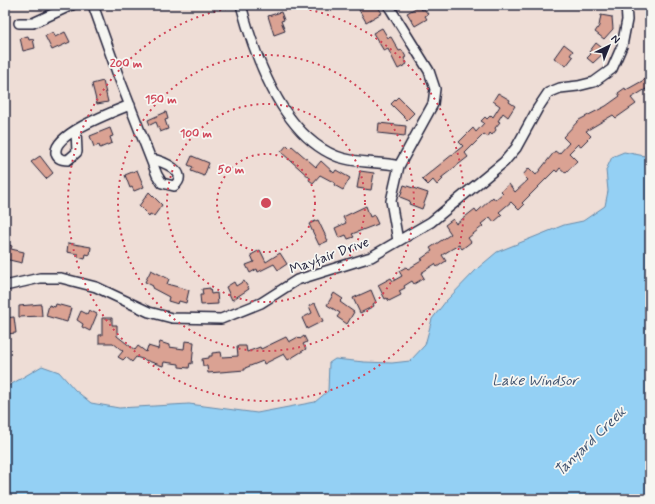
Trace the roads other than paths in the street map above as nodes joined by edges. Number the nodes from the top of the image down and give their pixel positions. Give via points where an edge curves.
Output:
1 (72, 5) edge
2 (93, 5) edge
3 (241, 5) edge
4 (388, 5) edge
5 (626, 5) edge
6 (19, 24) dead end
7 (130, 105) junction
8 (76, 130) dead end
9 (151, 159) dead end
10 (399, 166) junction
11 (398, 241) junction
12 (5, 286) edge

1 - 6 street via 33,23
2 - 7 street
3 - 10 street via 258,59 285,112 305,135 319,148 337,157
4 - 10 street via 429,70 435,89 433,104
5 - 11 street, Mayfair Drive via 627,20 623,41 612,69 594,82 560,88 548,93 516,148 504,162 431,222
7 - 8 street
7 - 9 street
10 - 11 street via 391,200
11 - 12 street, Mayfair Drive via 371,257 297,280 260,304 221,319 172,318 149,312 96,287 61,278 40,278

